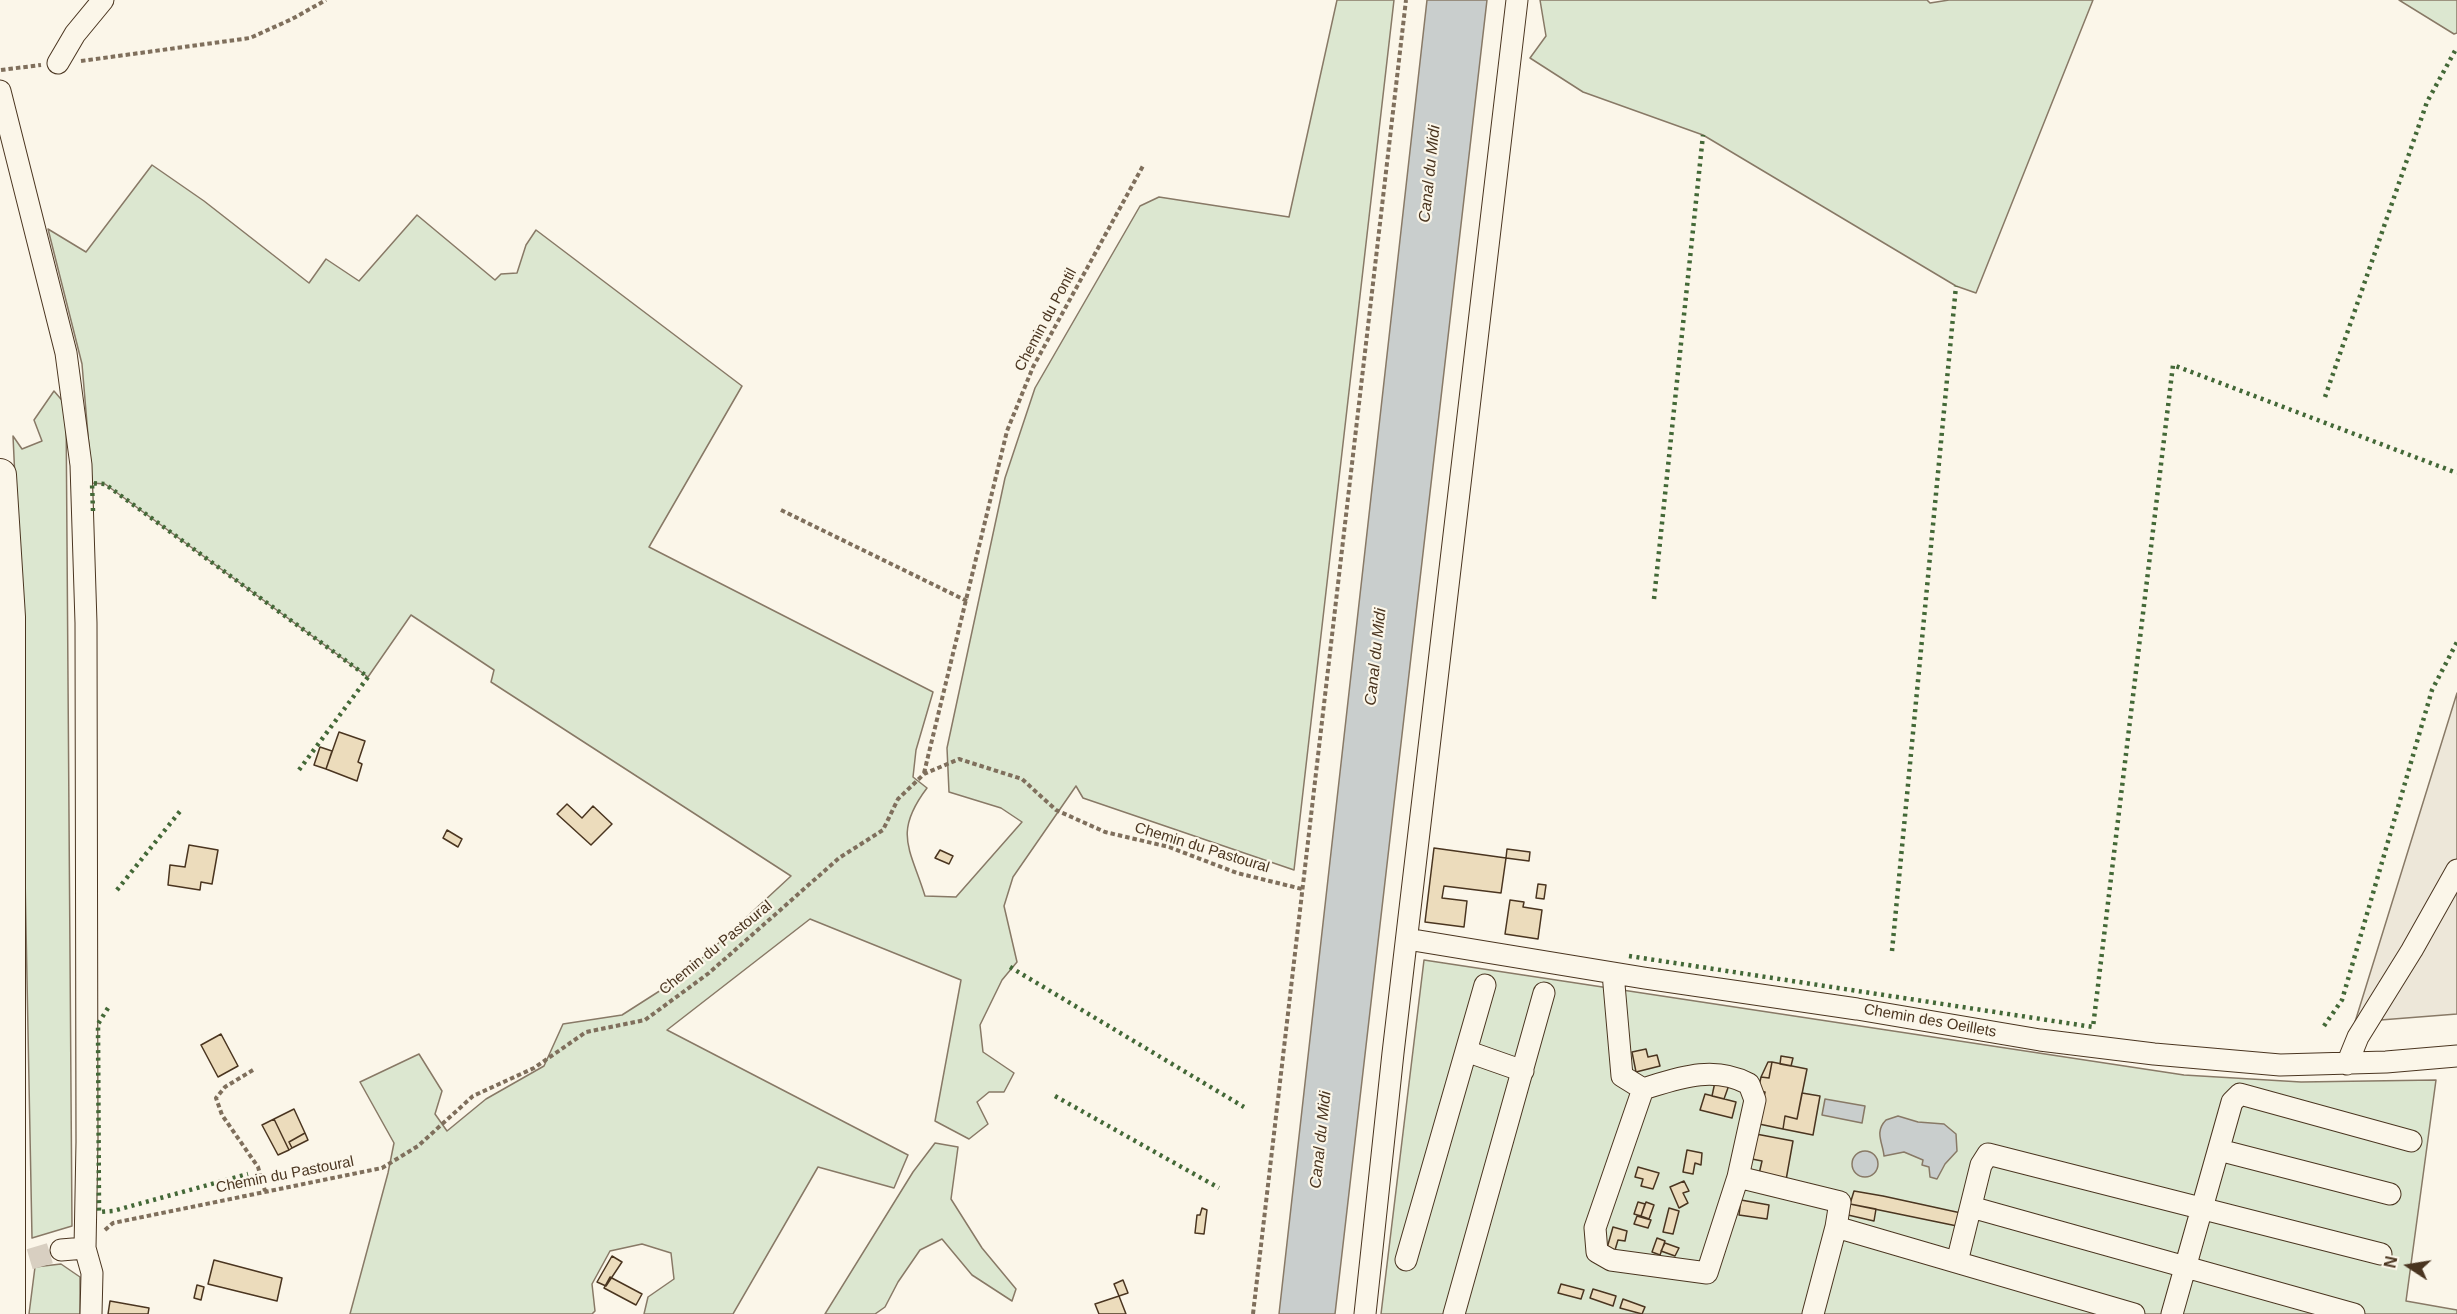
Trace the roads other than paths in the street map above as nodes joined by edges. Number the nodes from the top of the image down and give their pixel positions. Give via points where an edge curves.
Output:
1 (103, 0) edge
2 (1517, 0) edge
3 (58, 63) road end
4 (0, 91) edge
5 (0, 476) edge
6 (2457, 870) edge
7 (1407, 939) junction
8 (1613, 973) junction
9 (1485, 985) dead end
10 (1544, 993) dead end
11 (1467, 1051) junction
12 (2457, 1056) edge
13 (2347, 1064) junction
14 (1523, 1071) junction
15 (1643, 1089) junction
16 (2411, 1141) dead end
17 (2219, 1150) junction
18 (1738, 1177) junction
19 (2390, 1194) dead end
20 (1971, 1207) junction
21 (2203, 1207) junction
22 (1836, 1227) junction
23 (85, 1248) junction
24 (61, 1250) tunnel mouth
25 (2381, 1254) dead end
26 (1407, 1260) dead end
27 (1957, 1262) junction
28 (2185, 1268) junction
29 (1816, 1313) edge
30 (9, 1314) edge
31 (91, 1314) edge
32 (1365, 1314) edge
33 (1454, 1314) edge
34 (2134, 1314) edge
35 (2172, 1314) edge
36 (2354, 1314) edge

1 - 3 street via 75,34
2 - 7 street
4 - 23 street via 66,353 81,465 86,659
5 - 30 highway via 9,618
6 - 13 street via 2358,1037
7 - 8 street, Chemin des Oeillets
7 - 32 street
8 - 13 street, Chemin des Oeillets via 2040,1040 2280,1065
8 - 15 street via 1622,1076
9 - 11 street
10 - 14 street
11 - 14 street
11 - 26 street
12 - 13 street, Chemin des Oeillets
14 - 33 street
15 - 18 street via 1694,1073 1749,1084 1755,1100
15 - 18 street via 1595,1228 1597,1252 1611,1260 1707,1273
16 - 17 street via 2240,1094 2232,1102
17 - 19 street
17 - 21 street
18 - 22 street via 1840,1202
20 - 21 street via 1981,1165 1988,1154
20 - 27 street
20 - 28 street
21 - 25 street
21 - 28 street
22 - 27 street
22 - 29 street
23 - 24 street
23 - 31 street via 92,1273
27 - 34 street
28 - 35 street
28 - 36 street

